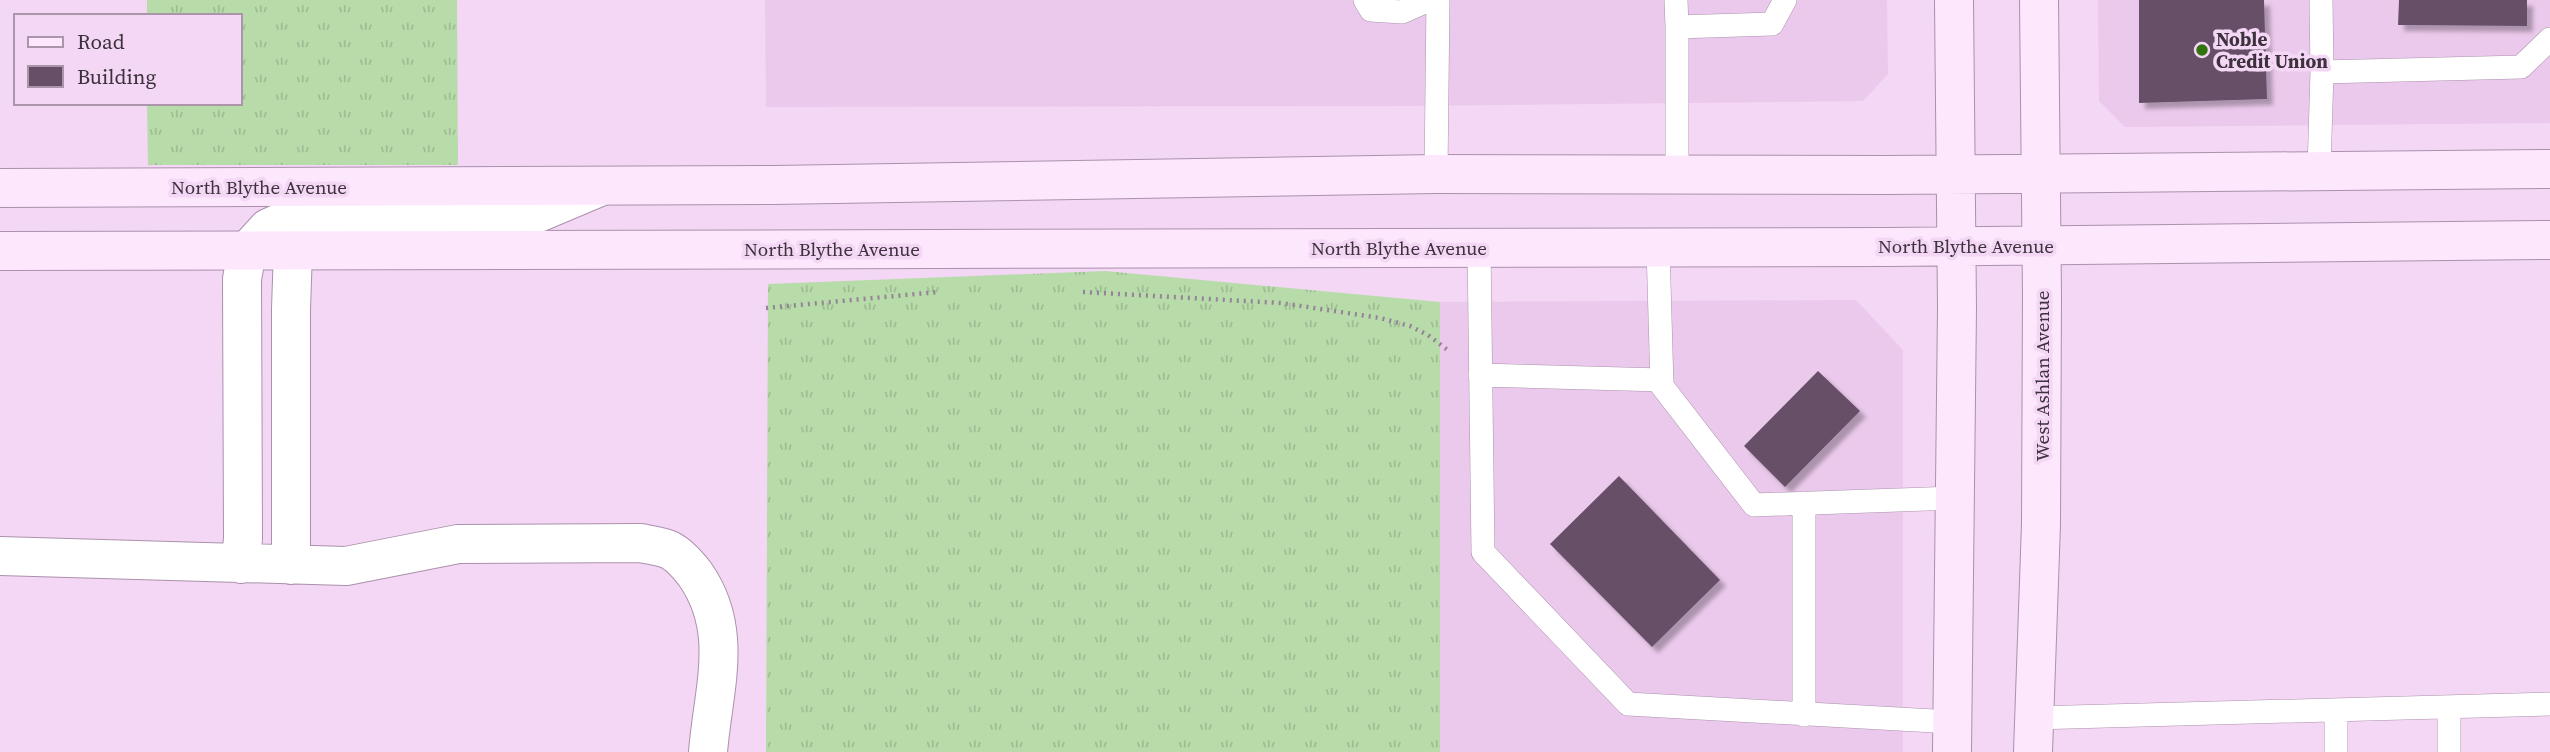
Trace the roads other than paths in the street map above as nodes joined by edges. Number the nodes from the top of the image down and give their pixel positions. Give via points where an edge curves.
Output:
1 (1365, 0) edge
2 (1429, 0) edge
3 (1438, 0) edge
4 (1676, 0) edge
5 (1785, 0) edge
6 (1955, 0) edge
7 (2039, 0) edge
8 (2321, 0) edge
9 (1677, 27) junction
10 (2550, 39) edge
11 (2322, 72) junction
12 (2550, 169) edge
13 (2319, 170) junction
14 (2040, 172) junction
15 (1436, 174) junction
16 (1677, 174) junction
17 (1956, 174) junction
18 (602, 186) junction
19 (0, 188) edge
20 (2550, 240) edge
21 (2042, 246) junction
22 (1479, 247) junction
23 (1658, 247) junction
24 (1957, 247) junction
25 (0, 251) edge
26 (247, 251) junction
27 (293, 251) junction
28 (1480, 375) junction
29 (1662, 380) junction
30 (293, 418) junction
31 (242, 420) junction
32 (1955, 498) junction
33 (1804, 503) junction
34 (0, 556) edge
35 (241, 564) junction
36 (291, 565) junction
37 (2550, 704) edge
38 (2449, 708) junction
39 (2336, 710) junction
40 (1804, 715) junction
41 (2034, 735) edge
42 (1952, 737) edge
43 (708, 752) edge
44 (2336, 752) edge
45 (2449, 752) edge

1 - 2 lane via 1371,10 1402,12
3 - 15 lane
4 - 9 lane
5 - 9 lane via 1772,24
6 - 17 street
7 - 14 street, West Ashlan Avenue
8 - 11 lane
9 - 16 lane
10 - 11 lane via 2521,67
11 - 13 lane
12 - 13 street, North Blythe Avenue
13 - 14 street, North Blythe Avenue
14 - 17 street, North Blythe Avenue
14 - 21 street, West Ashlan Avenue
15 - 16 street, North Blythe Avenue
15 - 18 street, North Blythe Avenue
16 - 17 street, North Blythe Avenue
17 - 24 street
18 - 19 street, North Blythe Avenue
18 - 26 street, North Blythe Avenue via 538,213 297,215 268,228
20 - 21 street, North Blythe Avenue
21 - 24 street, North Blythe Avenue
21 - 41 street, West Ashlan Avenue via 2041,524
22 - 23 street, North Blythe Avenue
22 - 27 street, North Blythe Avenue
22 - 28 lane
23 - 24 street, North Blythe Avenue
23 - 29 lane
24 - 32 street
25 - 26 street, North Blythe Avenue
26 - 27 street, North Blythe Avenue
26 - 31 street via 242,279
27 - 30 street
28 - 29 lane
28 - 40 lane via 1483,552 1628,704
29 - 33 lane via 1662,386 1754,505
30 - 31 street
30 - 36 street
31 - 35 street
32 - 33 lane
32 - 42 street
33 - 40 lane
34 - 35 street
35 - 36 street
36 - 43 street via 346,566 458,544 641,543 669,549 688,565 707,592 718,624 716,703
37 - 38 lane
38 - 39 lane
38 - 45 lane
39 - 41 lane
39 - 44 lane
40 - 42 lane

